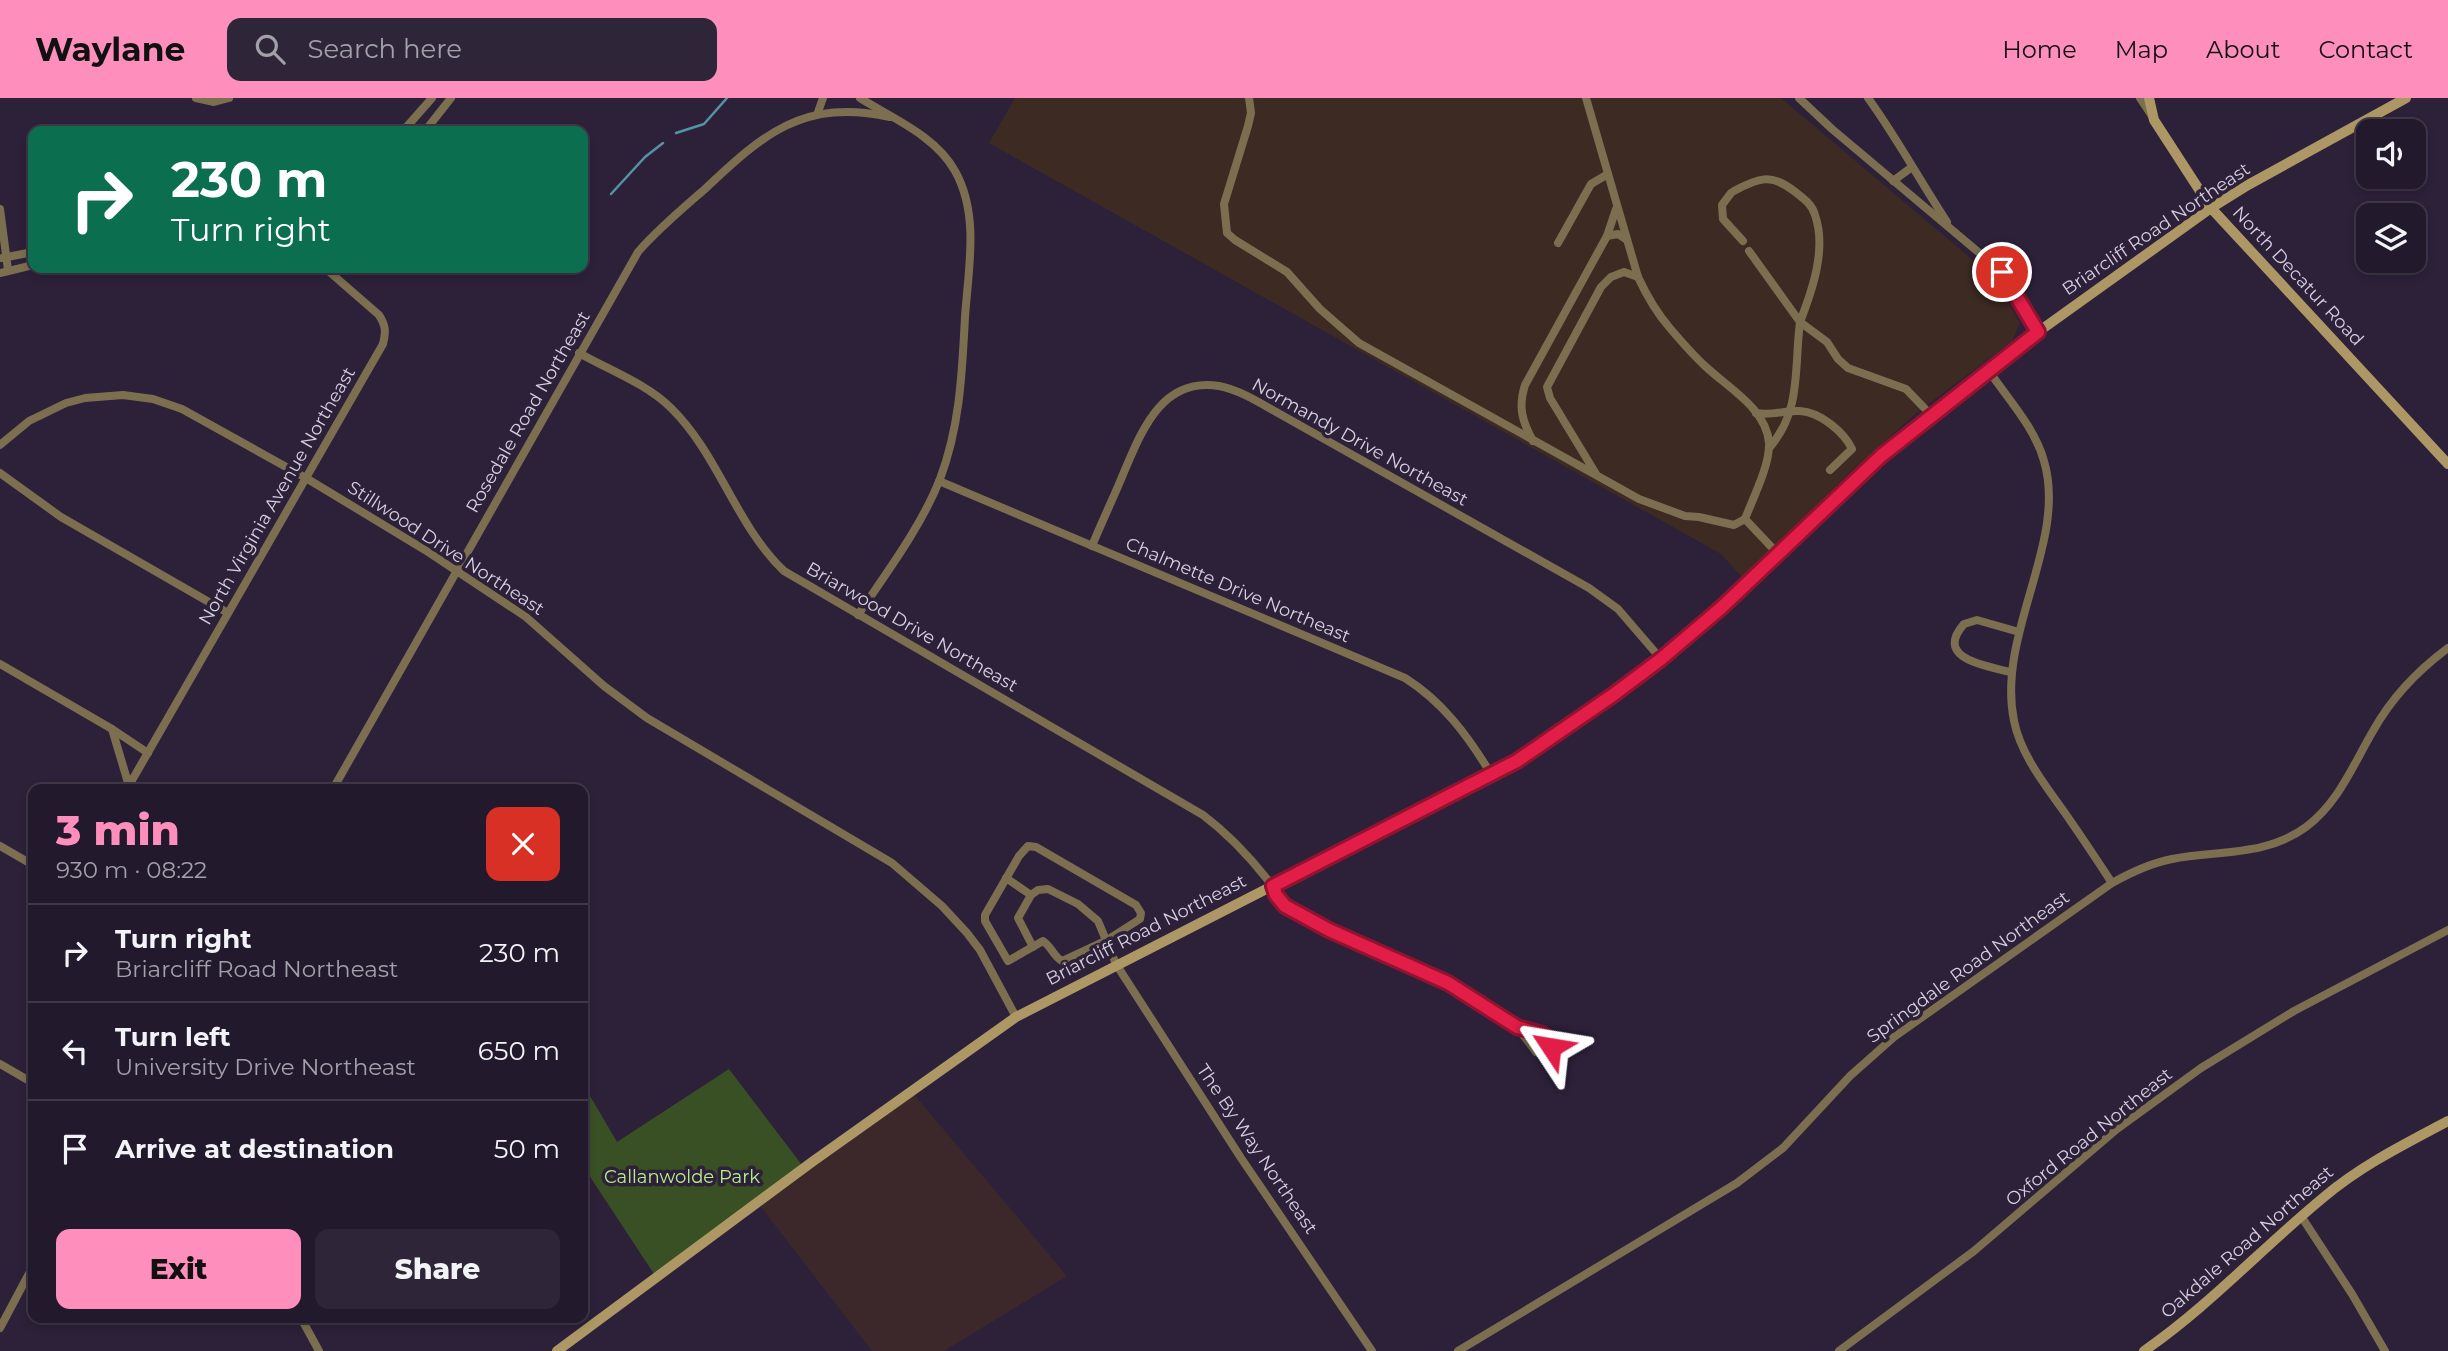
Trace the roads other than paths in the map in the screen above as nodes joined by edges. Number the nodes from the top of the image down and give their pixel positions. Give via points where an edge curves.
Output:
1 (196, 98) edge
2 (229, 98) edge
3 (432, 98) edge
4 (451, 98) edge
5 (823, 98) edge
6 (860, 98) edge
7 (1249, 98) edge
8 (1586, 98) edge
9 (1799, 98) edge
10 (1868, 98) edge
11 (2140, 98) edge
12 (2149, 98) edge
13 (2406, 98) edge
14 (818, 112) junction
15 (890, 117) junction
16 (2154, 120) junction
17 (413, 121) junction
18 (408, 126) edge
19 (419, 126) edge
20 (429, 126) edge
21 (1912, 167) junction
22 (1608, 174) junction
23 (1893, 181) junction
24 (1617, 206) junction
25 (2211, 208) junction
26 (0, 209) edge
27 (1952, 230) junction
28 (1607, 236) junction
29 (1627, 240) junction
30 (1743, 241) dead end
31 (1558, 243) dead end
32 (1749, 251) dead end
33 (28, 253) edge
34 (3, 257) edge
35 (28, 266) edge
36 (4, 272) edge
37 (331, 273) edge
38 (1638, 277) junction
39 (1801, 322) junction
40 (2038, 332) junction
41 (579, 353) junction
42 (1989, 371) junction
43 (1791, 411) junction
44 (1756, 413) junction
45 (1931, 415) junction
46 (1533, 441) junction
47 (0, 445) edge
48 (1769, 449) junction
49 (2448, 464) edge
50 (1830, 470) dead end
51 (0, 474) edge
52 (1598, 476) junction
53 (306, 478) junction
54 (939, 481) junction
55 (1745, 519) junction
56 (1092, 546) junction
57 (1778, 554) junction
58 (455, 572) junction
59 (228, 613) junction
60 (858, 615) junction
61 (2019, 632) junction
62 (2448, 648) edge
63 (1661, 659) junction
64 (0, 664) edge
65 (2010, 672) junction
66 (112, 729) junction
67 (148, 753) junction
68 (1491, 775) junction
69 (127, 784) edge
70 (130, 784) edge
71 (335, 784) edge
72 (0, 846) edge
73 (28, 862) edge
74 (1006, 878) junction
75 (2112, 883) junction
76 (1273, 886) junction
77 (1031, 895) junction
78 (2448, 930) edge
79 (996, 940) junction
80 (1107, 940) junction
81 (1033, 947) junction
82 (980, 950) junction
83 (1116, 964) junction
84 (1016, 1017) junction
85 (1517, 1027) dead end
86 (0, 1064) edge
87 (28, 1080) edge
88 (2448, 1121) edge
89 (2301, 1216) junction
90 (28, 1275) edge
91 (304, 1323) edge
92 (0, 1328) edge
93 (319, 1351) edge
94 (557, 1351) edge
95 (1372, 1351) edge
96 (1458, 1351) edge
97 (1839, 1351) edge
98 (2144, 1351) edge
99 (2385, 1351) edge

1 - 2 street via 214,102
3 - 17 street
4 - 20 street
5 - 14 street
6 - 15 street
7 - 46 street via 1248,126 1224,204 1227,233 1287,272 1359,343
8 - 22 street
9 - 23 street
10 - 21 street
11 - 16 street, North Decatur Road
12 - 16 main road
13 - 25 main road, Briarcliff Road Northeast
14 - 15 street, Rosedale Road Northeast via 859,110
14 - 41 street, Rosedale Road Northeast via 774,130 649,240
15 - 54 street via 944,156 961,183 968,211 963,378
16 - 25 main road, North Decatur Road
17 - 18 street
17 - 19 street
21 - 23 street
21 - 27 street
22 - 24 street
22 - 31 street via 1591,184
23 - 27 street
24 - 28 street
24 - 29 street
25 - 40 main road, Briarcliff Road Northeast
25 - 49 main road, North Decatur Road
26 - 34 street
27 - 40 street via 2002,272
28 - 29 street via 1618,234
28 - 46 street via 1525,385 1520,407
29 - 38 street
30 - 39 street via 1723,219 1722,205 1732,192 1769,178 1808,202 1818,229 1818,260
32 - 39 street
33 - 34 street
34 - 36 street
35 - 36 street
37 - 53 street, North Virginia Avenue Northeast via 379,316 386,333
38 - 44 street via 1667,325
38 - 52 street via 1624,272 1605,282 1547,387
39 - 43 street
39 - 45 street via 1827,342 1848,368 1906,389
40 - 42 main road, Briarcliff Road Northeast
41 - 58 street, Rosedale Road Northeast
41 - 60 street, Briarwood Drive Northeast via 671,408 697,439 768,554 794,578
42 - 45 main road, Briarcliff Road Northeast
42 - 61 street via 2033,436 2047,476 2045,524
43 - 44 street
43 - 48 street
43 - 50 street via 1812,413 1849,442 1849,454
44 - 48 street
45 - 57 main road, Briarcliff Road Northeast
46 - 52 street
47 - 53 street, Stillwood Drive Northeast via 29,421 56,407 85,398 123,395 182,409
48 - 55 street
51 - 59 street via 61,517
52 - 55 street via 1672,513 1734,525
53 - 58 street, Stillwood Drive Northeast
53 - 59 street, North Virginia Avenue Northeast
54 - 56 street, Chalmette Drive Northeast
54 - 60 street
55 - 57 street
56 - 63 street, Normandy Drive Northeast via 1153,412 1190,388 1220,386 1278,413 1590,587 1618,609
56 - 68 street, Chalmette Drive Northeast via 1405,678 1444,709
57 - 63 main road, Briarcliff Road Northeast
58 - 71 street, Rosedale Road Northeast
58 - 82 street, Stillwood Drive Northeast via 533,621 647,718 892,863 951,914
59 - 67 street, North Virginia Avenue Northeast
60 - 76 street, Briarwood Drive Northeast via 1203,815
61 - 65 street
61 - 65 street via 1978,620 1964,624 1956,638 1964,659
62 - 75 street, Springdale Road Northeast via 2399,693 2337,794 2304,828 2274,844 2170,859
63 - 68 main road, Briarcliff Road Northeast
64 - 66 street
65 - 75 street via 2014,722 2025,751
66 - 67 street
66 - 69 street
67 - 70 street, North Virginia Avenue Northeast
68 - 76 main road, Briarcliff Road Northeast
72 - 73 street
74 - 77 street
74 - 79 street via 985,915
74 - 80 street via 1023,849 1036,847 1136,905 1140,919
75 - 96 street, Springdale Road Northeast via 1900,1032 1850,1076 1783,1148 1737,1184
76 - 83 main road, Briarcliff Road Northeast
76 - 85 street, Briarwood Drive Northeast via 1285,906 1448,983
77 - 80 street, The By Way Northeast via 1048,889 1078,904 1098,921
77 - 81 street via 1018,918
78 - 97 street, Oxford Road Northeast via 2294,1011 2201,1068 2117,1129 1974,1251
79 - 81 street via 1008,961
79 - 82 street
80 - 81 street via 1062,961 1043,942
80 - 83 street, The By Way Northeast
82 - 84 street, Stillwood Drive Northeast
83 - 84 main road, Briarcliff Road Northeast
83 - 95 street, The By Way Northeast
84 - 94 main road, Briarcliff Road Northeast via 812,1161
86 - 87 street
88 - 89 main road, Oakdale Road Northeast via 2367,1166
89 - 98 main road, Oakdale Road Northeast
89 - 99 street
90 - 92 street
91 - 93 street

